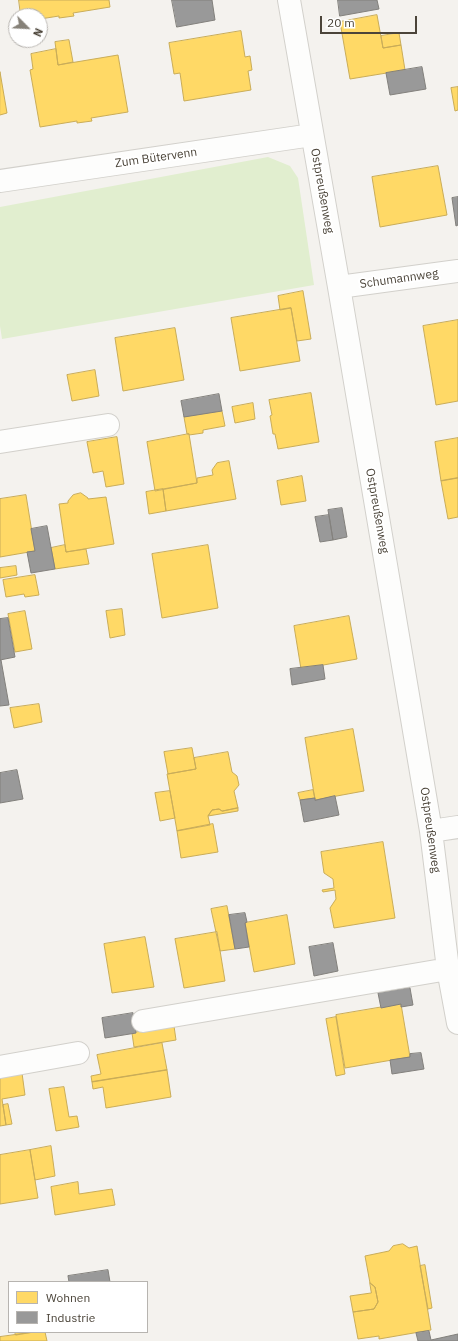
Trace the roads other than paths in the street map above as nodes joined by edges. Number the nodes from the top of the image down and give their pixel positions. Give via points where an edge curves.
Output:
1 (289, 0) edge
2 (312, 135) junction
3 (0, 181) edge
4 (458, 271) edge
5 (339, 288) junction
6 (108, 425) dead end
7 (0, 442) edge
8 (458, 827) edge
9 (431, 831) junction
10 (448, 969) junction
11 (143, 1021) dead end
12 (458, 1023) edge
13 (78, 1053) dead end
14 (0, 1067) edge

1 - 2 street, Ostpreußenweg
2 - 3 street, Zum Bütervenn
2 - 5 street, Ostpreußenweg
4 - 5 street, Schumannweg
5 - 9 street, Ostpreußenweg
6 - 7 street
8 - 9 street
9 - 10 street, Ostpreußenweg
10 - 11 street
10 - 12 street, Ostpreußenweg
13 - 14 street

